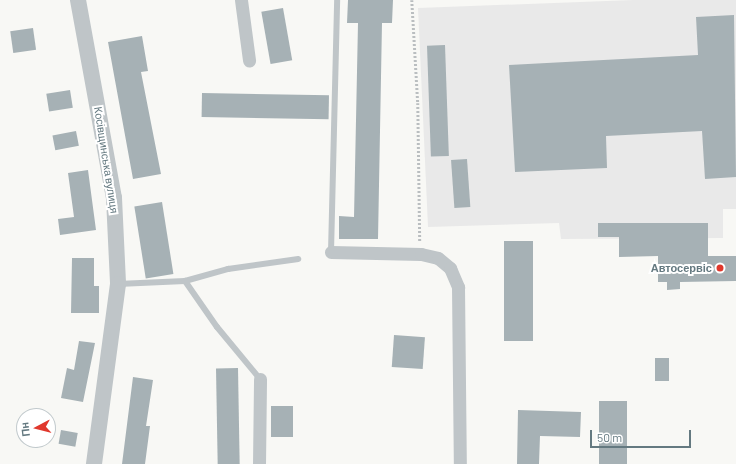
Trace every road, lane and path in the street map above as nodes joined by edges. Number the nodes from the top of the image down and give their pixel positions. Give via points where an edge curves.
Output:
1 (78, 0) edge
2 (241, 0) edge
3 (337, 0) edge
4 (412, 0) edge
5 (249, 60) dead end
6 (331, 252) joint
7 (421, 254) junction
8 (298, 259) dead end
9 (185, 281) junction
10 (118, 284) junction
11 (260, 379) joint
12 (94, 464) edge
13 (259, 464) edge
14 (460, 464) edge

1 - 10 street, Косівщинська вулиця via 114,198
2 - 5 street
3 - 6 lane
4 - 7 path via 418,103
6 - 7 street
7 - 14 street via 438,258 450,268 458,287
8 - 9 lane via 228,269
9 - 10 lane
9 - 11 lane via 216,327
10 - 12 street, Косівщинська вулиця
11 - 13 street

